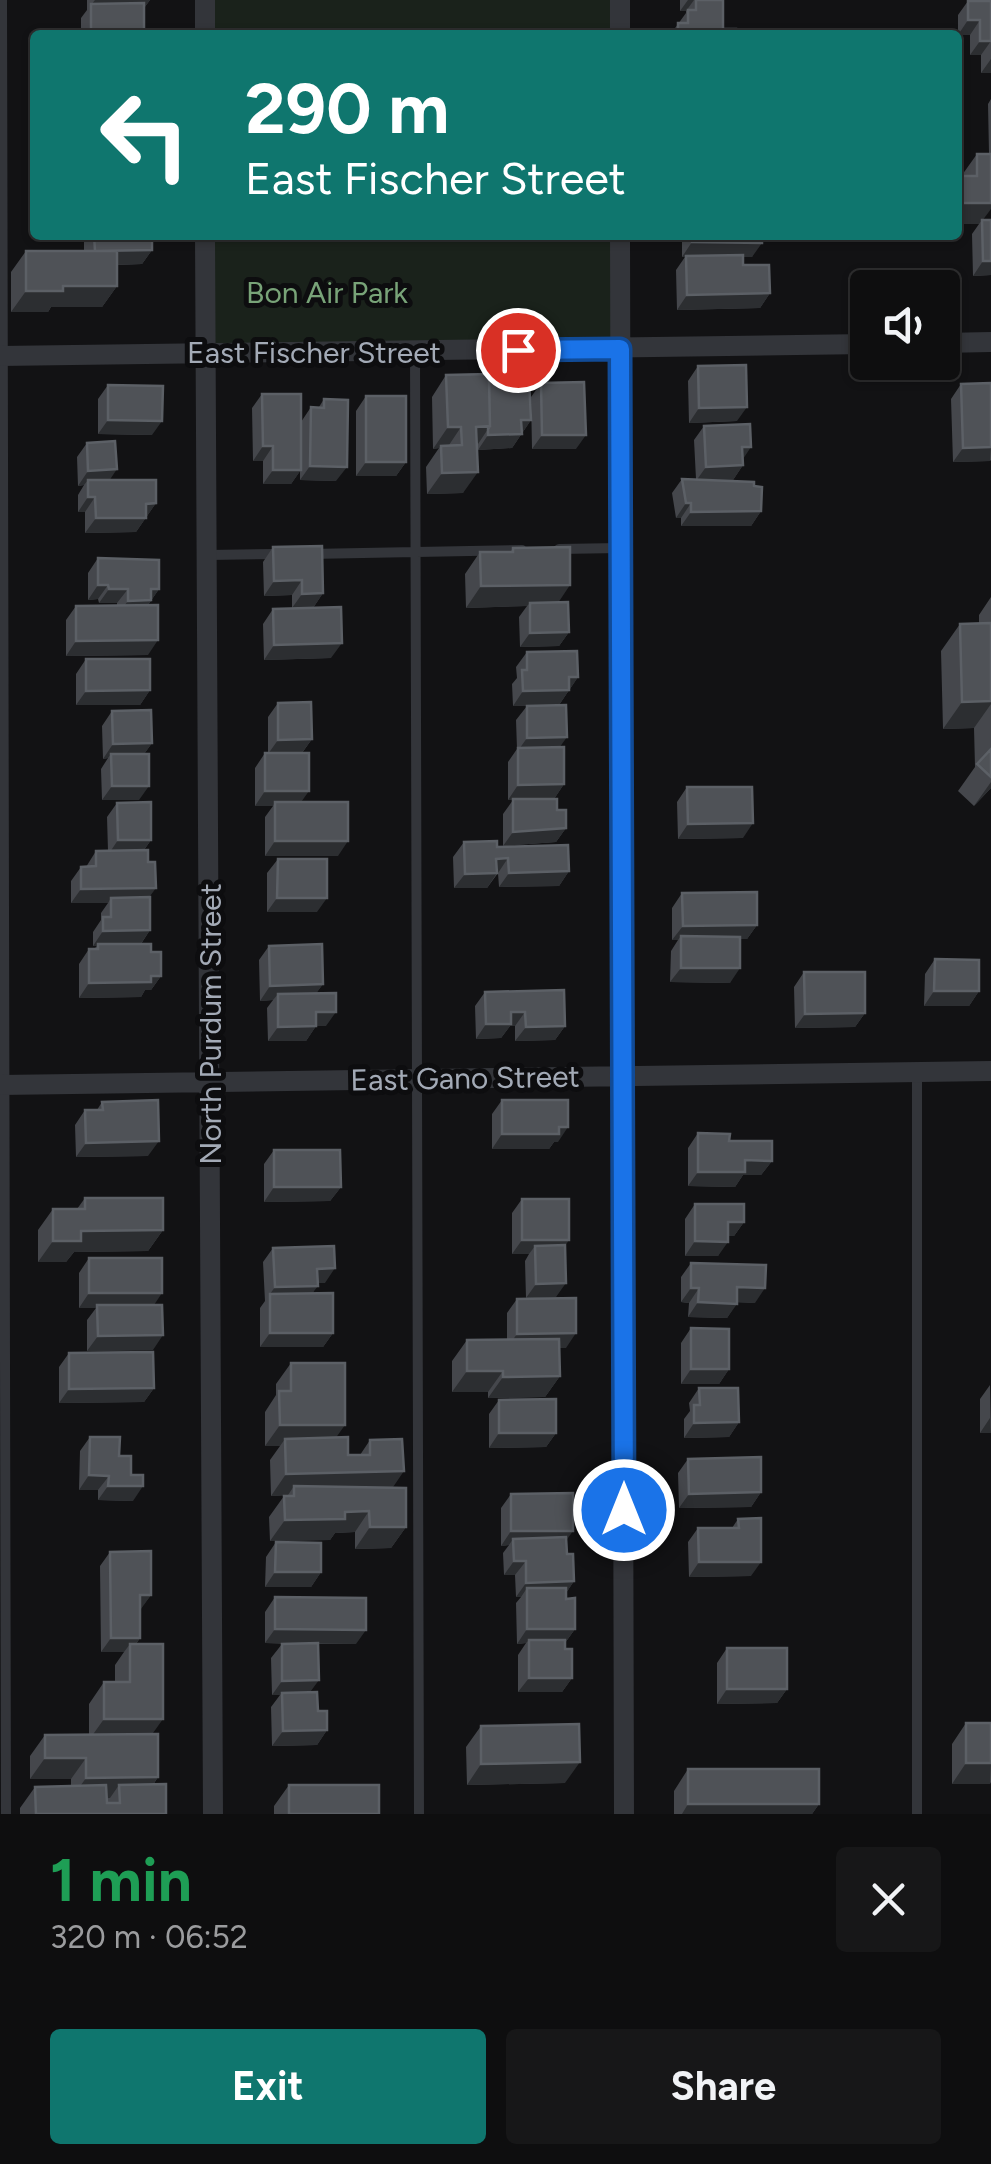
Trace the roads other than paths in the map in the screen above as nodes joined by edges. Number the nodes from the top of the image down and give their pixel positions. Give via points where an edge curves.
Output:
1 (2, 0) edge
2 (205, 0) edge
3 (620, 0) edge
4 (205, 30) edge
5 (620, 30) edge
6 (205, 240) edge
7 (620, 240) edge
8 (991, 342) edge
9 (960, 343) edge
10 (850, 344) edge
11 (620, 349) junction
12 (415, 352) junction
13 (205, 353) junction
14 (1, 356) edge
15 (620, 548) junction
16 (546, 549) edge
17 (528, 550) edge
18 (414, 552) junction
19 (208, 555) junction
20 (991, 1071) edge
21 (916, 1072) junction
22 (620, 1075) junction
23 (418, 1080) junction
24 (210, 1082) junction
25 (3, 1086) edge
26 (6, 1814) edge
27 (212, 1814) edge
28 (419, 1814) edge
29 (624, 1814) edge
30 (918, 1814) edge

1 - 14 lane
2 - 4 street
3 - 5 street
6 - 13 street, North Purdum Street
7 - 11 street
8 - 9 street
10 - 11 street, East Fischer Street
11 - 12 street, East Fischer Street
11 - 15 street
12 - 13 street, East Fischer Street
12 - 18 lane
13 - 14 street, East Fischer Street
13 - 19 street, North Purdum Street
14 - 25 lane
15 - 16 lane
15 - 22 street
17 - 18 lane
18 - 19 lane
18 - 23 lane
19 - 24 street, North Purdum Street
20 - 21 street, East Gano Street
21 - 22 street, East Gano Street
21 - 30 lane
22 - 23 street, East Gano Street
22 - 29 street
23 - 24 street, East Gano Street
23 - 28 lane
24 - 25 street, East Gano Street
24 - 27 street, North Purdum Street
25 - 26 lane

